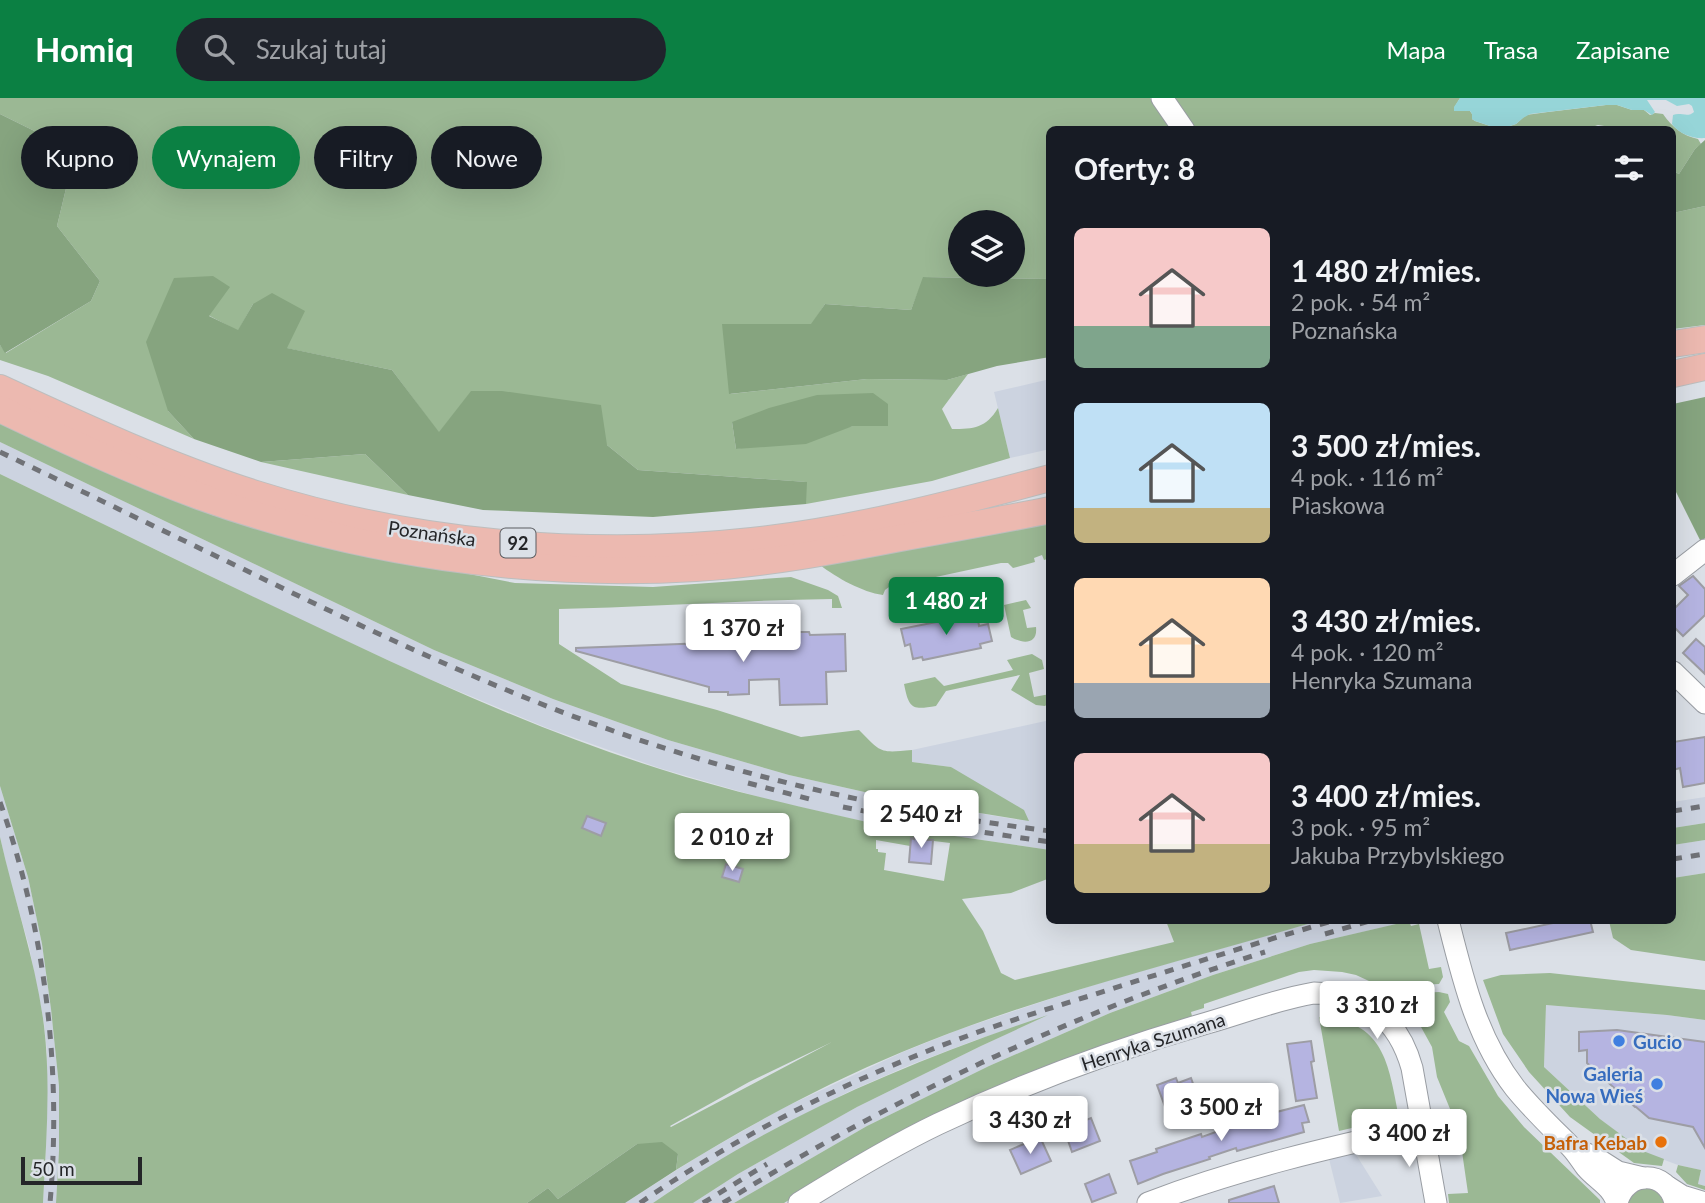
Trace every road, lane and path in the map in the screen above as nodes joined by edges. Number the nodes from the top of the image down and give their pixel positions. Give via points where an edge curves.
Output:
1 (1162, 98) edge
2 (1181, 126) edge
3 (1705, 339) edge
4 (1676, 344) edge
5 (1705, 367) edge
6 (1676, 373) edge
7 (0, 388) edge
8 (0, 409) edge
9 (1046, 479) edge
10 (1046, 511) edge
11 (1705, 550) edge
12 (1676, 573) edge
13 (1676, 676) edge
14 (1705, 703) edge
15 (1449, 924) edge
16 (1423, 1127) junction
17 (1572, 1147) junction
18 (1643, 1178) junction
19 (1671, 1195) edge
20 (799, 1203) edge
21 (1148, 1203) edge
22 (1436, 1203) edge
23 (1617, 1203) edge
24 (1705, 1203) edge

1 - 2 street
3 - 4 main road
5 - 6 main road
7 - 9 main road, Poznańska / 92 via 122,444 257,494 402,530 527,544 647,549 754,541 896,517
8 - 10 main road, Poznańska / 92 via 141,473 247,512 358,541 483,562 569,568 699,568 805,555
11 - 12 street
13 - 14 street
15 - 17 street via 1474,1013 1490,1050 1529,1105
16 - 20 street, Henryka Szumana via 1408,1053 1396,1031 1381,1014 1358,1001 1314,993 1114,1052 1003,1095 935,1126
16 - 21 street via 1303,1155
16 - 22 street, Henryka Szumana
17 - 18 street via 1618,1172
17 - 23 street
18 - 19 street via 1656,1179
18 - 23 street via 1625,1186
19 - 24 street

